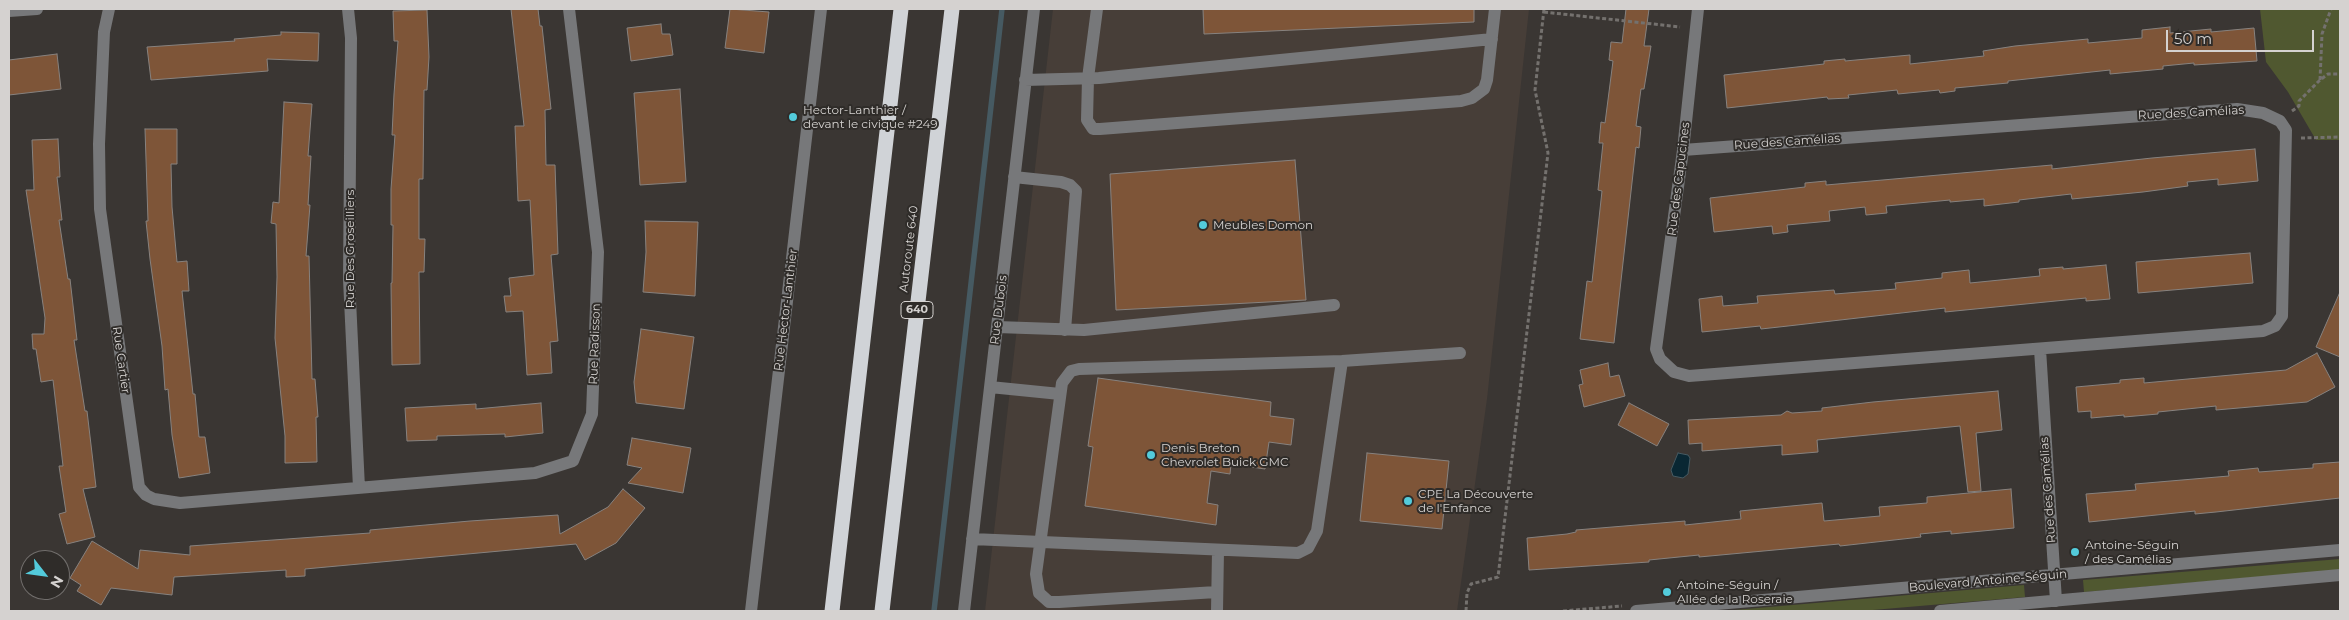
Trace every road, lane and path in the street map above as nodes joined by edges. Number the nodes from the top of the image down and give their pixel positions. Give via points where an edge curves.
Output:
1 (36, 9) edge
2 (109, 9) edge
3 (348, 9) edge
4 (569, 9) edge
5 (821, 9) edge
6 (901, 9) edge
7 (952, 9) edge
8 (1034, 9) edge
9 (1097, 9) edge
10 (1495, 9) edge
11 (1698, 9) edge
12 (2331, 9) edge
13 (1544, 10) edge
14 (9, 11) edge
15 (1696, 28) junction
16 (1492, 39) junction
17 (2340, 74) edge
18 (1088, 78) junction
19 (1026, 80) junction
20 (2320, 80) junction
21 (2280, 121) junction
22 (2340, 137) edge
23 (2286, 138) junction
24 (1683, 150) junction
25 (1014, 177) junction
26 (1334, 305) dead end
27 (997, 327) junction
28 (1065, 330) junction
29 (2040, 349) junction
30 (1460, 353) dead end
31 (1342, 361) junction
32 (990, 387) junction
33 (1060, 394) junction
34 (359, 488) junction
35 (972, 539) junction
36 (1040, 542) junction
37 (2340, 550) edge
38 (1218, 551) junction
39 (2054, 575) junction
40 (2340, 575) edge
41 (1216, 592) junction
42 (2056, 601) junction
43 (751, 611) edge
44 (832, 611) edge
45 (882, 611) edge
46 (964, 611) edge
47 (1217, 611) edge
48 (1466, 611) edge
49 (1636, 611) edge
50 (1940, 611) edge

1 - 14 street
2 - 34 street, Rue Cartier via 104,42 99,144 100,209 139,488 154,499 180,503
3 - 34 street, Rue Des Groseilliers via 351,38 349,279
4 - 34 street, Rue Radisson via 598,252 592,414 573,461 535,473
5 - 43 street, Rue Hector-Lanthier
6 - 44 highway
7 - 45 highway, Autoroute 640 / 640
8 - 19 street, Rue Dubois
9 - 18 street
10 - 16 street
11 - 15 street, Rue des Capucines
12 - 20 path via 2322,34
13 - 15 path
13 - 48 path via 1535,90 1548,153 1498,577 1471,584
15 - 24 street, Rue des Capucines
16 - 18 street
16 - 18 street via 1484,89 1462,101 1100,129 1093,128 1087,120
17 - 20 path via 2328,74
18 - 19 street
19 - 25 street, Rue Dubois
20 - 21 path via 2298,101 2299,106
21 - 23 street
21 - 24 street, Rue des Camélias via 2264,113 2237,109
22 - 23 path
23 - 29 street via 2283,309 2275,326 2263,331
24 - 29 street, Rue des Capucines via 1656,349 1665,365 1681,375
25 - 27 street, Rue Dubois
25 - 28 street via 1061,182 1076,191
26 - 28 street via 1136,326
27 - 28 street
27 - 32 street, Rue Dubois
29 - 39 street, Rue des Camélias
30 - 31 street
31 - 33 street via 1079,369 1070,371 1062,383
31 - 38 street via 1317,531 1308,548 1298,553
32 - 33 street
32 - 35 street, Rue Dubois
33 - 36 street
35 - 36 street
35 - 46 street, Rue Dubois
36 - 38 street
36 - 41 street via 1036,585 1039,594 1049,602
37 - 39 street, Boulevard Antoine-Séguin
38 - 41 street
39 - 42 street, Rue des Camélias
39 - 49 street, Boulevard Antoine-Séguin
40 - 42 street, Boulevard Antoine-Séguin
41 - 47 street
42 - 50 street, Boulevard Antoine-Séguin

